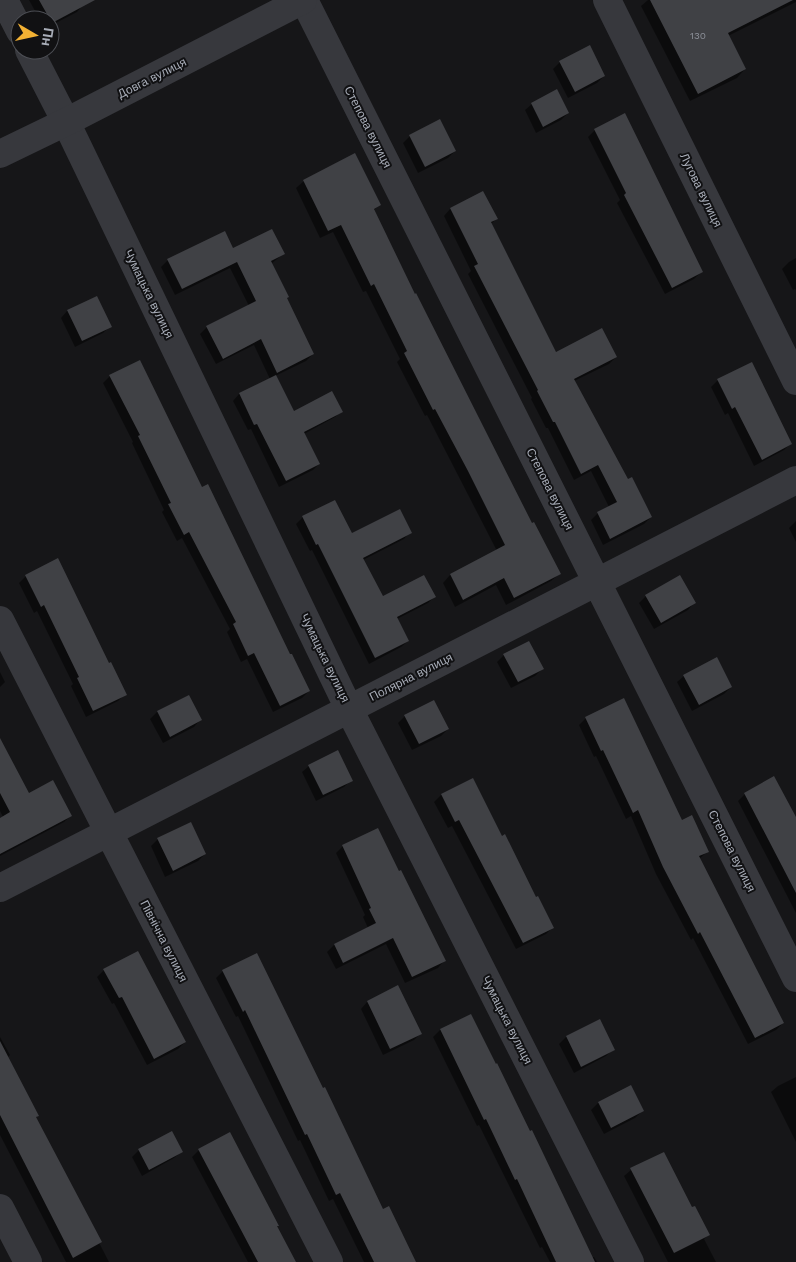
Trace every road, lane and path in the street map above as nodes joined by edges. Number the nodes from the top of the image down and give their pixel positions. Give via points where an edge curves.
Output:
1 (4, 0) edge
2 (304, 0) edge
3 (606, 0) edge
4 (10, 12) edge
5 (35, 60) edge
6 (66, 122) junction
7 (0, 154) edge
8 (796, 381) edge
9 (796, 480) edge
10 (597, 582) junction
11 (0, 620) edge
12 (349, 709) junction
13 (108, 833) junction
14 (0, 888) edge
15 (796, 978) edge
16 (0, 1208) edge
17 (28, 1262) edge
18 (329, 1262) edge
19 (630, 1262) edge

1 - 4 street
2 - 6 street, Довга вулиця
2 - 10 street, Степова вулиця
3 - 8 street, Лугова вулиця
5 - 6 street, Чумацька вулиця
6 - 7 street, Довга вулиця
6 - 12 street, Чумацька вулиця
9 - 10 street, Полярна вулиця
10 - 12 street, Полярна вулиця
10 - 15 street, Степова вулиця
11 - 13 street, Північна вулиця
12 - 13 street, Полярна вулиця
12 - 19 street, Чумацька вулиця
13 - 14 street, Полярна вулиця
13 - 18 street, Північна вулиця
16 - 17 street

